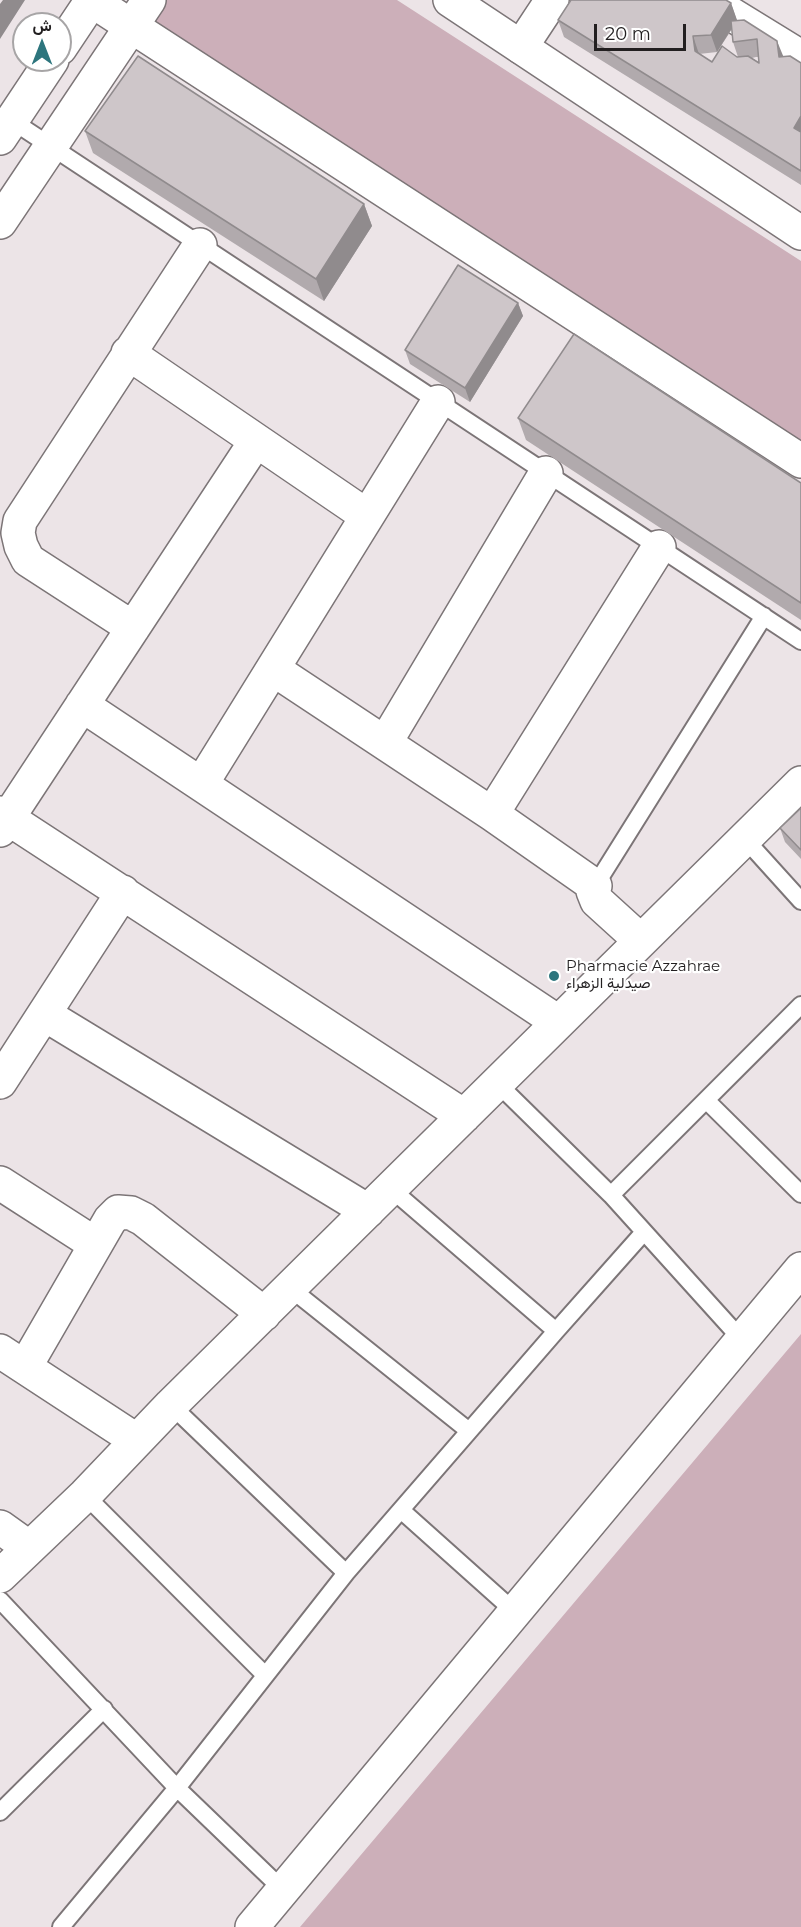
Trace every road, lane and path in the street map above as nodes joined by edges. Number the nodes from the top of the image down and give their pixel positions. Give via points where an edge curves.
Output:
1 (92, 0) edge
2 (450, 0) edge
3 (552, 0) edge
4 (708, 0) edge
5 (743, 9) edge
6 (140, 13) edge
7 (72, 30) edge
8 (521, 47) junction
9 (801, 57) edge
10 (43, 72) edge
11 (4, 124) edge
12 (50, 146) junction
13 (0, 222) edge
14 (801, 233) edge
15 (200, 245) junction
16 (128, 353) junction
17 (438, 402) junction
18 (256, 441) junction
19 (801, 461) edge
20 (546, 473) junction
21 (367, 516) junction
22 (659, 547) junction
23 (764, 616) junction
24 (133, 628) junction
25 (801, 641) edge
26 (273, 669) junction
27 (82, 705) junction
28 (385, 743) junction
29 (202, 783) junction
30 (801, 783) edge
31 (492, 814) junction
32 (3, 820) edge
33 (745, 839) junction
34 (595, 886) junction
35 (123, 892) junction
36 (801, 901) edge
37 (641, 941) junction
38 (801, 1005) edge
39 (44, 1014) junction
40 (558, 1023) junction
41 (0, 1082) edge
42 (497, 1083) junction
43 (706, 1100) junction
44 (464, 1116) junction
45 (0, 1183) edge
46 (801, 1194) edge
47 (611, 1196) junction
48 (379, 1200) junction
49 (645, 1232) junction
50 (95, 1244) junction
51 (801, 1269) edge
52 (290, 1288) junction
53 (264, 1314) junction
54 (556, 1331) junction
55 (742, 1340) junction
56 (13, 1359) edge
57 (171, 1405) junction
58 (469, 1431) junction
59 (136, 1440) junction
60 (85, 1495) junction
61 (401, 1510) junction
62 (0, 1527) edge
63 (28, 1547) junction
64 (346, 1573) junction
65 (0, 1576) edge
66 (0, 1600) edge
67 (515, 1612) junction
68 (266, 1675) junction
69 (104, 1709) junction
70 (177, 1788) junction
71 (0, 1812) edge
72 (284, 1890) junction
73 (61, 1927) edge
74 (252, 1927) edge

1 - 6 street
1 - 7 street
2 - 8 street
3 - 8 street
4 - 5 street
5 - 9 street
6 - 12 street
6 - 19 street
8 - 14 street
10 - 11 street
11 - 12 lane
12 - 13 street
12 - 15 lane
15 - 16 street
15 - 17 lane
16 - 18 street
16 - 24 street via 20,521 18,533 28,560
17 - 20 lane
17 - 21 street
18 - 21 street
18 - 24 street
20 - 22 lane
20 - 28 street
21 - 26 street
22 - 23 lane
22 - 31 street
23 - 25 lane
23 - 34 lane
24 - 27 street
26 - 28 street
26 - 29 street
27 - 29 street
27 - 32 street
28 - 31 street
29 - 40 street
30 - 33 street
31 - 34 street
32 - 35 street
33 - 36 lane
33 - 37 street
34 - 37 street via 597,902
35 - 39 street
35 - 44 street
37 - 40 street
38 - 43 lane
39 - 41 street
39 - 48 street
40 - 42 street
42 - 44 street
42 - 47 lane
43 - 46 lane
43 - 47 lane
44 - 48 street
45 - 50 street
47 - 49 lane
48 - 52 street
48 - 54 lane
49 - 54 lane
49 - 55 lane
50 - 53 street via 113,1215 131,1213
50 - 56 street
51 - 55 street
52 - 53 street
52 - 58 lane
53 - 57 street
54 - 58 lane
55 - 67 street
56 - 59 street
57 - 59 street
57 - 64 lane
58 - 61 lane
59 - 60 street
60 - 63 street
60 - 68 lane
61 - 64 lane
61 - 67 lane
62 - 63 street
63 - 65 street
64 - 68 lane
66 - 69 lane
67 - 72 street
68 - 70 lane
69 - 70 lane
69 - 71 lane
70 - 72 lane
70 - 73 lane
72 - 74 street

